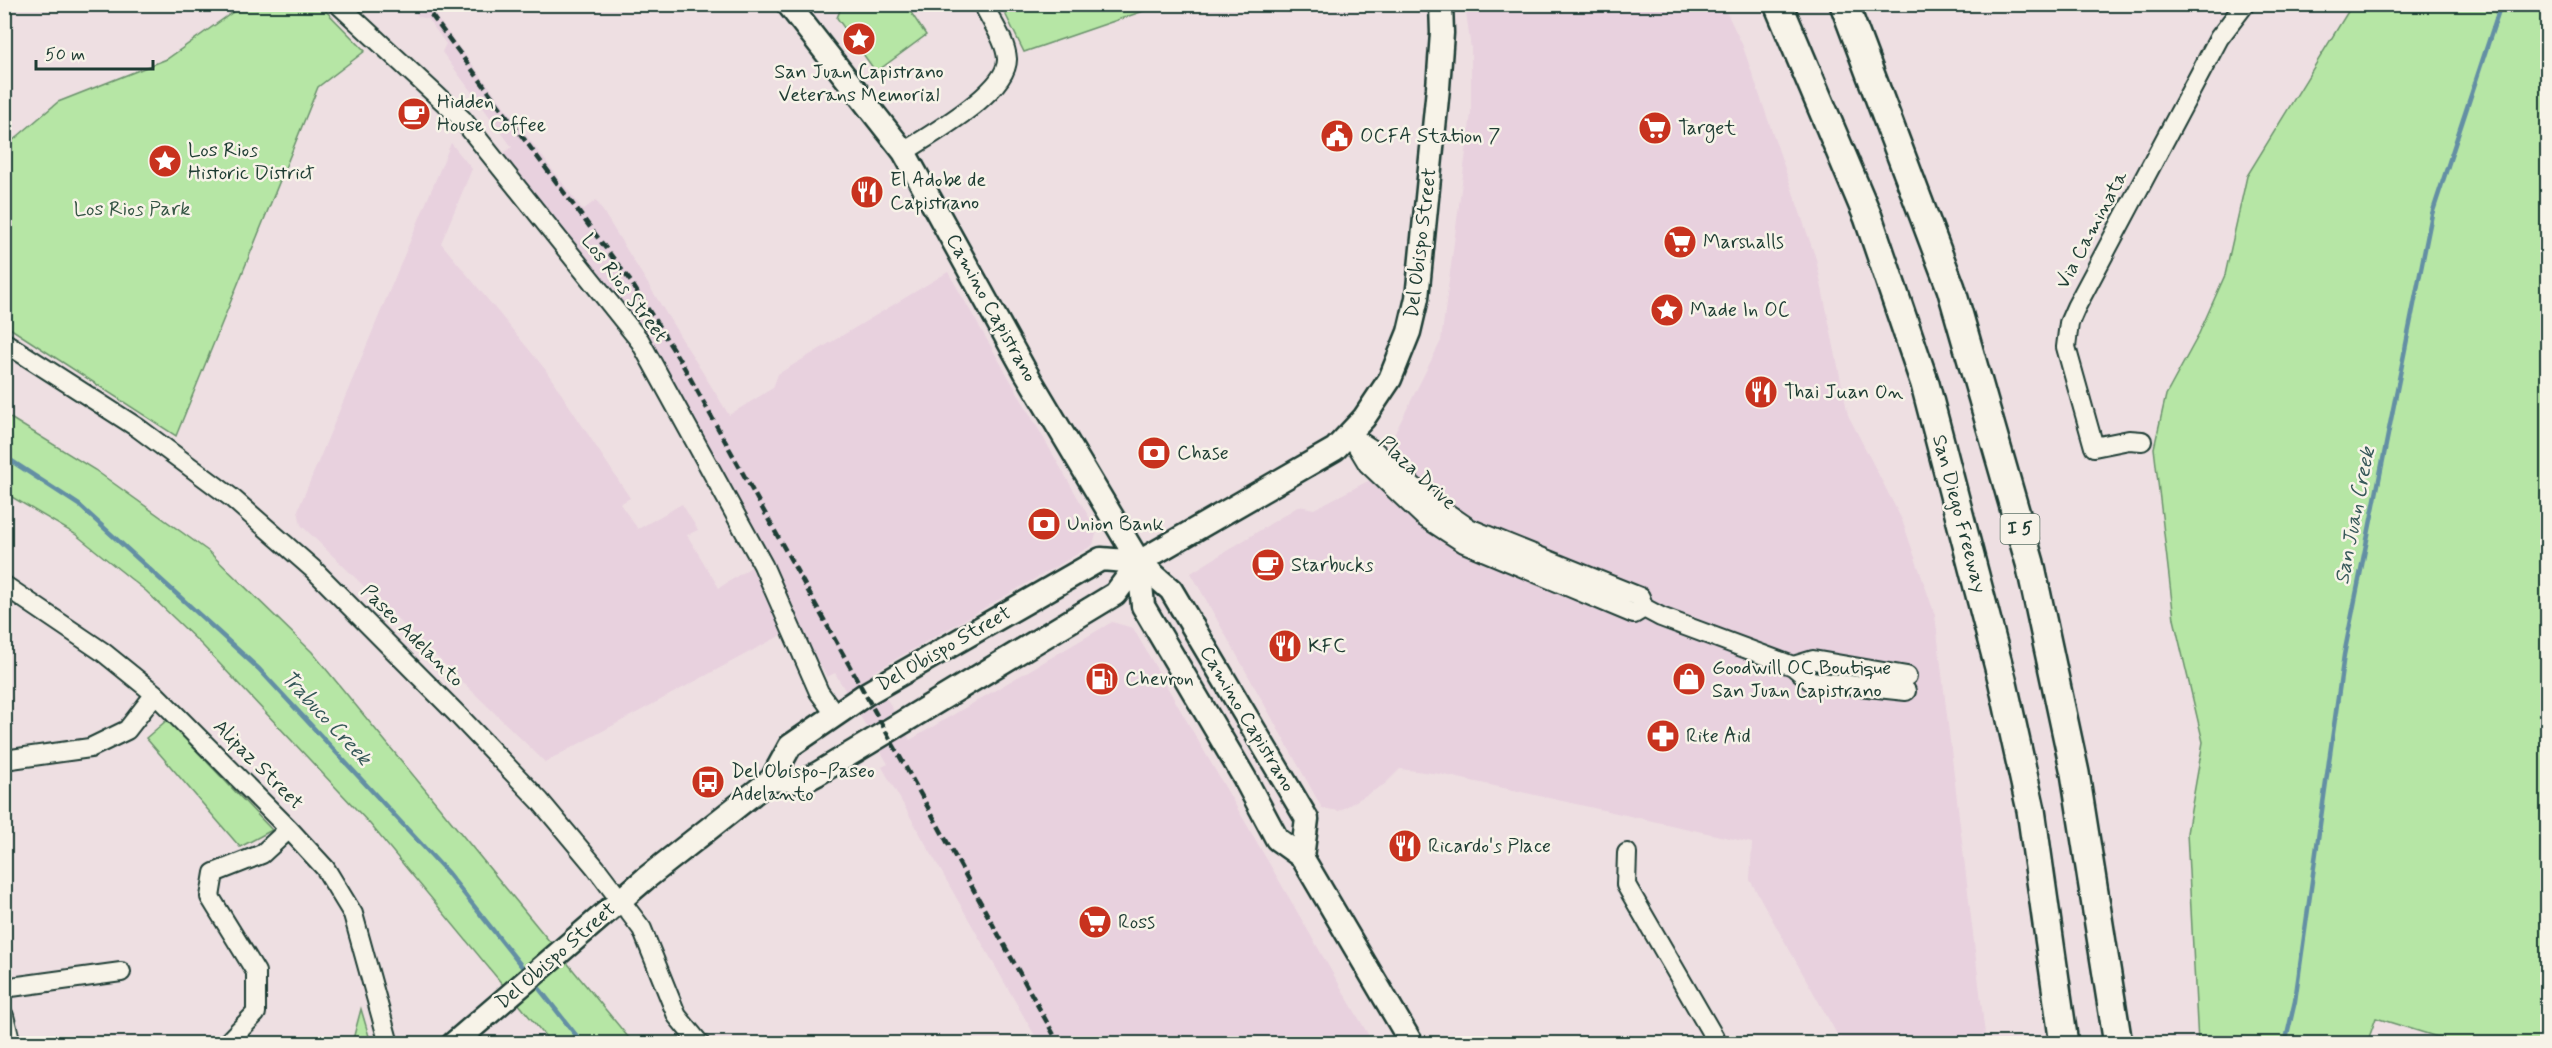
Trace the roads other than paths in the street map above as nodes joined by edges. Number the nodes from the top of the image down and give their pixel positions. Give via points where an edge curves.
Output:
1 (338, 4) edge
2 (983, 4) edge
3 (1441, 4) edge
4 (1778, 4) edge
5 (1844, 4) edge
6 (1857, 4) edge
7 (2244, 4) edge
8 (795, 6) edge
9 (1856, 32) junction
10 (904, 152) junction
11 (4, 342) edge
12 (1350, 435) junction
13 (2142, 441) dead end
14 (1139, 562) junction
15 (4, 585) edge
16 (1907, 683) dead end
17 (155, 694) junction
18 (835, 714) junction
19 (4, 760) edge
20 (772, 779) junction
21 (289, 829) junction
22 (1627, 853) dead end
23 (1302, 857) junction
24 (620, 901) junction
25 (121, 972) dead end
26 (4, 988) edge
27 (4, 1017) edge
28 (11, 1044) edge
29 (226, 1044) edge
30 (389, 1044) edge
31 (453, 1044) edge
32 (700, 1044) edge
33 (1412, 1044) edge
34 (1718, 1044) edge
35 (2064, 1044) edge
36 (2118, 1044) edge

1 - 18 street, Los Rios Street via 462,119 640,341 763,565 819,692
2 - 10 street via 1004,48 1005,70 992,90
3 - 12 main road, Del Obispo Street via 1438,88 1413,317 1390,379
4 - 35 highway, San Diego Freeway via 1868,217 1925,384 2002,679 2031,810
5 - 9 highway, I 5
6 - 9 highway
7 - 13 street, Via Caminata via 2219,38 2076,307 2066,334 2068,360 2094,447
8 - 10 main road, Camino Capistrano via 815,40
9 - 36 highway, I 5 via 1951,288 2030,563 2076,773
10 - 14 main road, Camino Capistrano via 1025,371
11 - 24 street, Paseo Adelanto via 138,428 280,538 540,801
12 - 14 main road, Del Obispo Street via 1308,467
12 - 16 street, Plaza Drive via 1368,464 1424,517 1464,543 1634,614 1644,608 1793,666 1813,660
14 - 18 main road, Del Obispo Street via 1101,559
14 - 20 main road, Del Obispo Street via 1115,594 817,774 804,781
14 - 23 main road, Camino Capistrano via 1143,606 1277,839
14 - 23 main road, Camino Capistrano via 1171,590 1307,819
15 - 17 street, Alipaz Street via 103,652
17 - 19 street via 127,730 90,748
17 - 21 street, Alipaz Street
18 - 20 main road, Del Obispo Street via 790,746
20 - 24 main road, Del Obispo Street
21 - 29 street via 262,854 214,873 210,897 256,972 256,1013
21 - 30 street, Alipaz Street via 325,868 353,914
22 - 34 street via 1626,885
23 - 33 main road, Camino Capistrano
24 - 31 main road, Del Obispo Street
24 - 32 street, Paseo Adelanto via 642,930 678,1016
25 - 26 street
27 - 28 street

